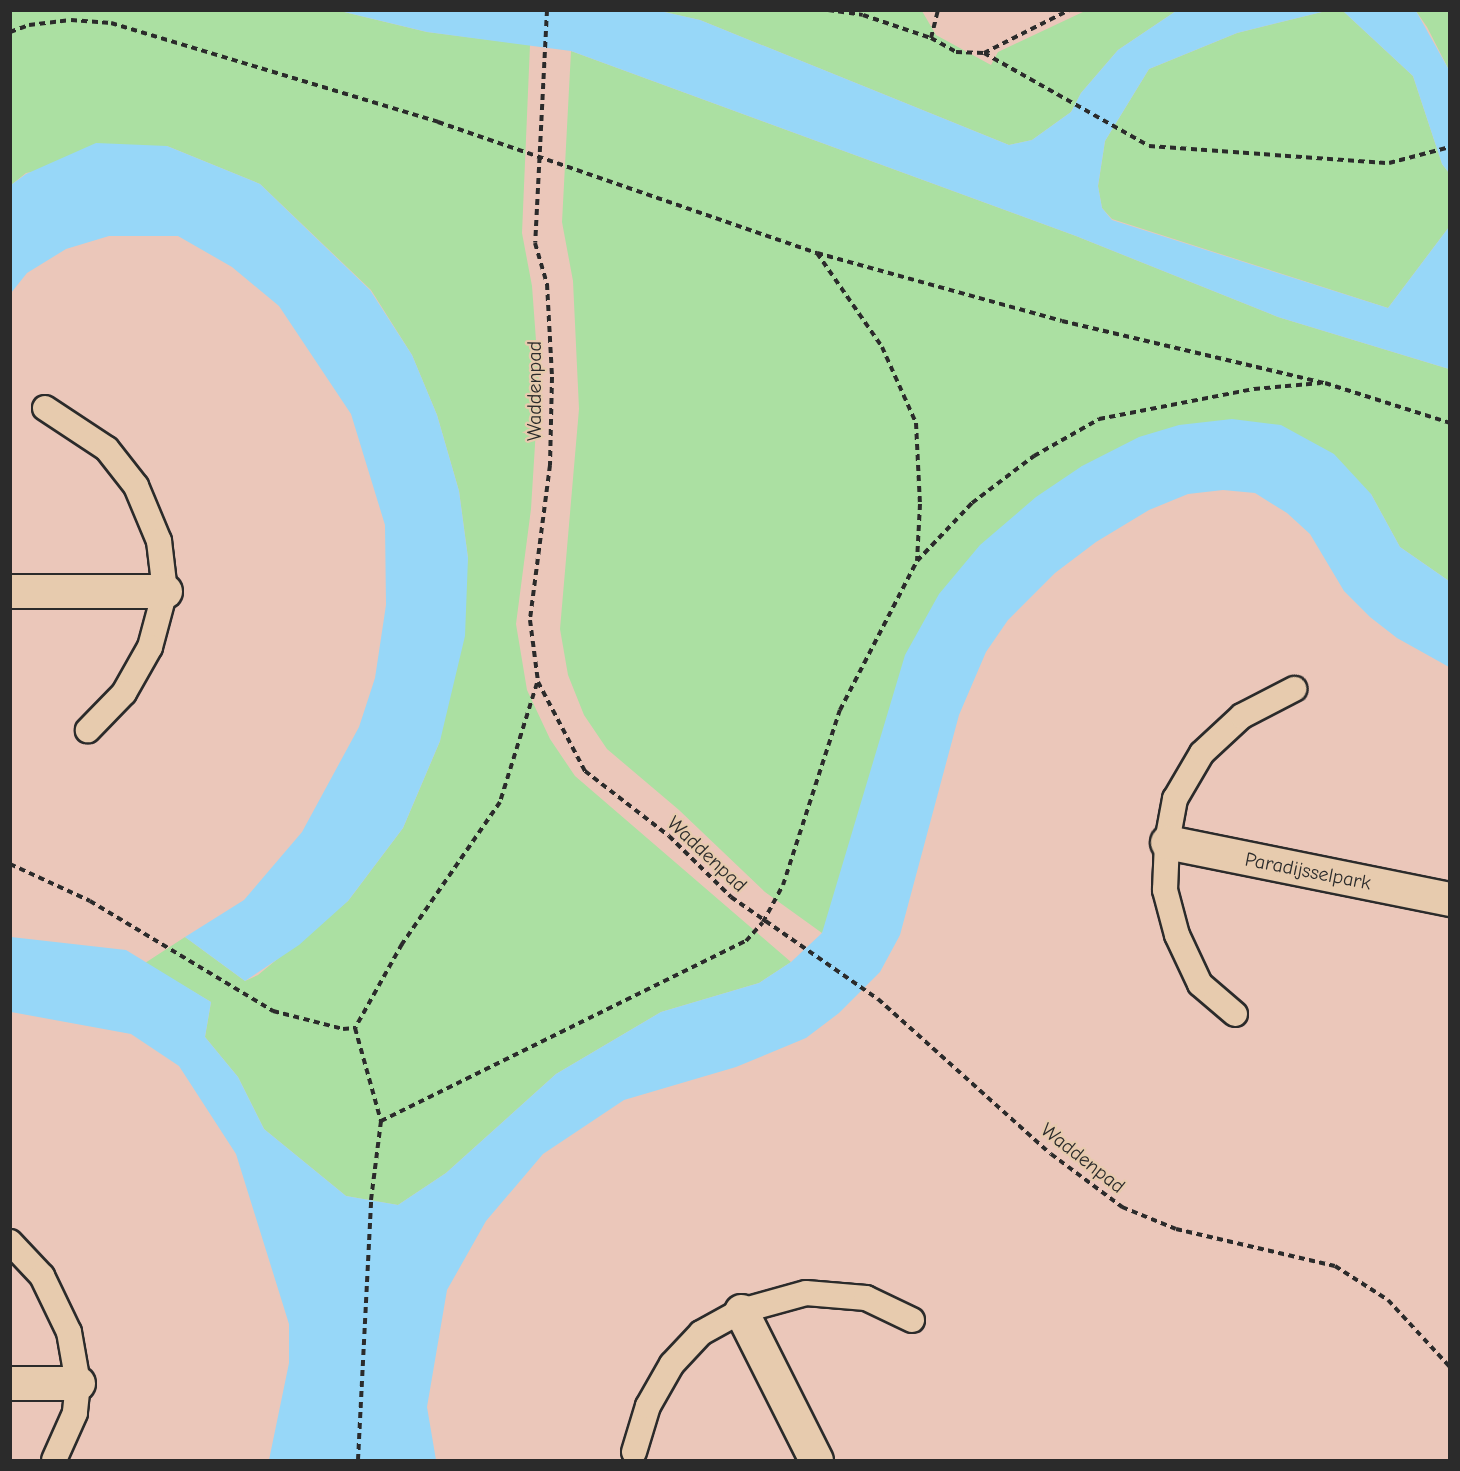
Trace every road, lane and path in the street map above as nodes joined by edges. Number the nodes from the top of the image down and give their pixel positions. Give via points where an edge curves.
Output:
1 (547, 10) edge
2 (828, 10) edge
3 (938, 10) edge
4 (1069, 10) edge
5 (10, 32) edge
6 (931, 38) junction
7 (984, 53) junction
8 (1449, 147) edge
9 (539, 158) junction
10 (817, 253) junction
11 (1325, 383) junction
12 (45, 408) dead end
13 (1449, 423) edge
14 (917, 561) junction
15 (10, 591) edge
16 (165, 591) junction
17 (538, 682) junction
18 (1294, 689) dead end
19 (88, 730) dead end
20 (1167, 842) junction
21 (10, 864) edge
22 (1449, 899) edge
23 (763, 922) junction
24 (1235, 1014) dead end
25 (355, 1028) junction
26 (381, 1121) junction
27 (10, 1242) edge
28 (741, 1311) junction
29 (912, 1320) dead end
30 (1449, 1367) edge
31 (10, 1383) edge
32 (78, 1383) junction
33 (634, 1452) dead end
34 (54, 1461) edge
35 (357, 1461) edge
36 (816, 1461) edge

1 - 9 path, Waddenpad
2 - 6 path via 863,15
3 - 6 path
4 - 7 path
5 - 9 path via 29,25 71,20 111,23 438,122
6 - 7 path via 956,52
7 - 8 path via 1149,146 1389,163
9 - 10 path
9 - 17 path, Waddenpad via 535,243 546,284 552,378 550,465 530,620
10 - 11 path via 1062,321
10 - 14 path via 882,347 916,423 920,504
11 - 13 path
11 - 14 path via 1243,390 1099,419 1034,456 972,503
12 - 16 lane via 108,449 136,486 159,541
14 - 23 path via 840,710 783,885
15 - 16 street
16 - 19 lane via 150,647 130,684
17 - 23 path, Waddenpad via 585,771 669,836 730,897
17 - 25 path via 500,802 402,944
18 - 20 lane via 1242,716 1202,753 1175,799
20 - 22 street, Paradijsselpark
20 - 24 lane via 1165,891 1177,935 1200,984
21 - 25 path via 90,901 273,1011 343,1029
23 - 26 path via 746,940 703,965
23 - 30 path, Waddenpad via 878,999 1050,1154 1122,1208 1176,1229 1335,1266 1388,1300
25 - 26 path
26 - 35 path via 371,1200
27 - 32 lane via 42,1276 69,1332
28 - 29 lane via 806,1293 866,1298
28 - 33 lane via 701,1333 672,1364 648,1406
28 - 36 street
31 - 32 street
32 - 34 lane via 75,1413

